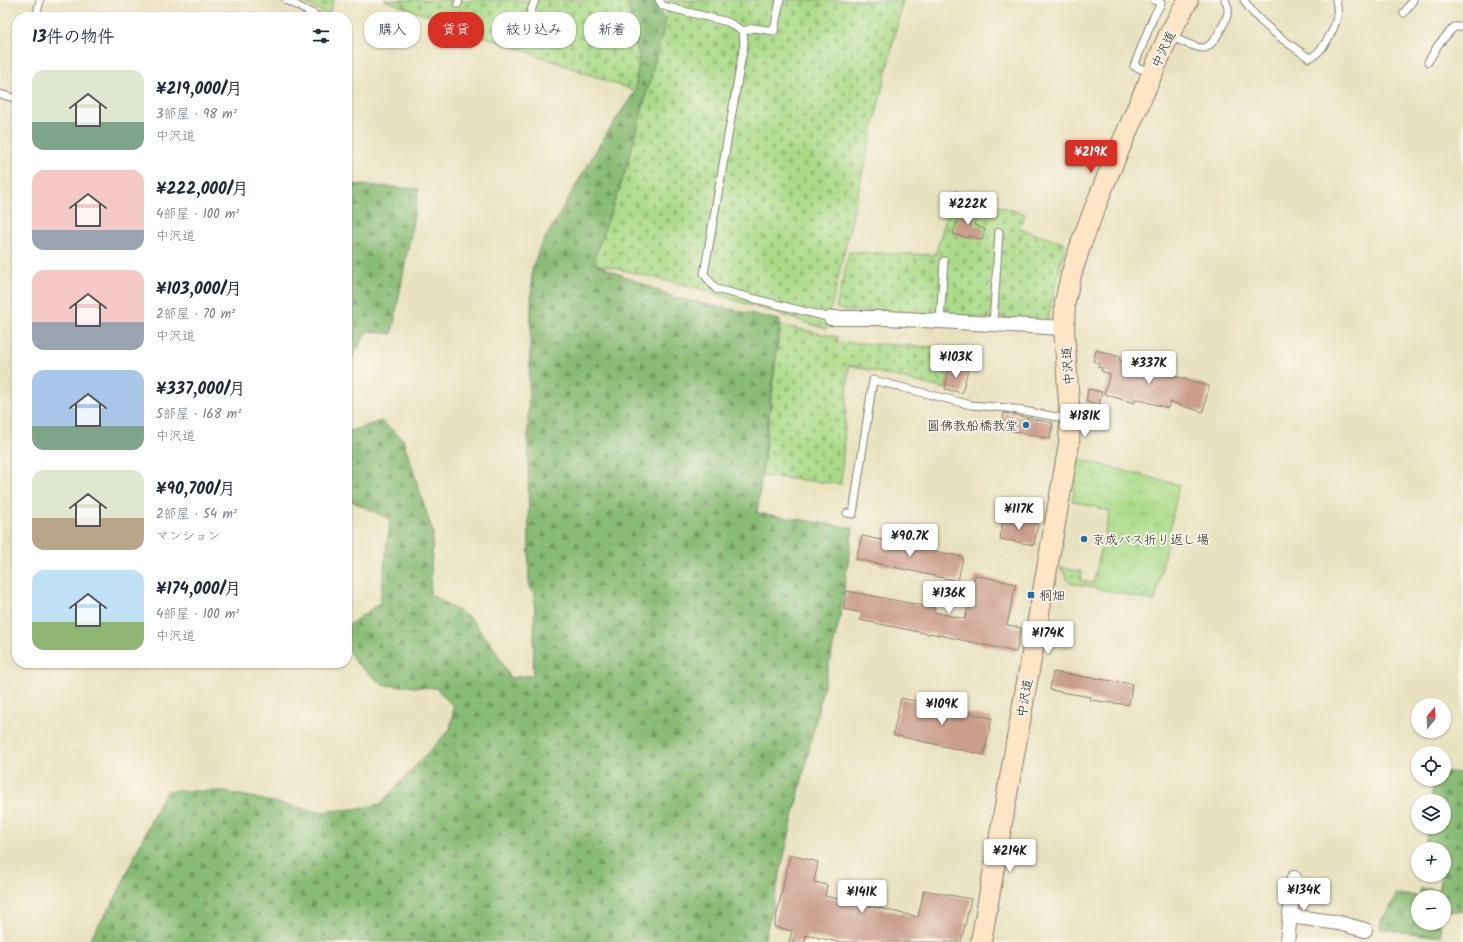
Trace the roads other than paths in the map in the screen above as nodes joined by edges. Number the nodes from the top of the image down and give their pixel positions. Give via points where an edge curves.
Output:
1 (40, 0) edge
2 (286, 0) edge
3 (535, 0) edge
4 (659, 0) edge
5 (780, 0) edge
6 (1154, 0) edge
7 (1188, 0) edge
8 (1226, 0) edge
9 (1244, 0) edge
10 (1336, 0) edge
11 (1413, 0) edge
12 (37, 12) edge
13 (309, 12) edge
14 (531, 12) edge
15 (1404, 13) dead end
16 (1463, 27) edge
17 (743, 31) junction
18 (1169, 35) junction
19 (1428, 62) dead end
20 (1152, 73) junction
21 (0, 94) edge
22 (12, 98) edge
23 (999, 232) dead end
24 (944, 261) dead end
25 (831, 318) joint
26 (940, 320) junction
27 (994, 324) junction
28 (1064, 328) junction
29 (1070, 419) junction
30 (847, 513) dead end
31 (1294, 878) dead end
32 (1290, 916) junction
33 (1365, 930) dead end
34 (982, 942) edge
35 (1287, 942) edge

1 - 12 lane
2 - 13 lane
3 - 14 lane
4 - 17 lane via 663,6 728,22
5 - 17 lane via 774,31 754,28
6 - 20 lane via 1161,3 1134,66
7 - 18 street, 中沢道
8 - 18 lane via 1228,13 1215,40 1207,47 1195,46
9 - 10 lane via 1279,37 1309,58 1321,50 1334,26 1338,15
11 - 15 lane
16 - 19 lane via 1454,27 1438,45
17 - 25 lane via 744,44 704,274 716,289
18 - 20 street, 中沢道
20 - 28 street, 中沢道 via 1082,241 1065,302
21 - 22 lane
23 - 27 lane
24 - 26 lane
25 - 26 street
26 - 27 street
27 - 28 street
28 - 29 street, 中沢道
29 - 30 lane via 1007,408 971,405 873,380 853,514
29 - 34 street, 中沢道 via 1068,452
31 - 32 street
32 - 33 street via 1339,923
32 - 35 street

